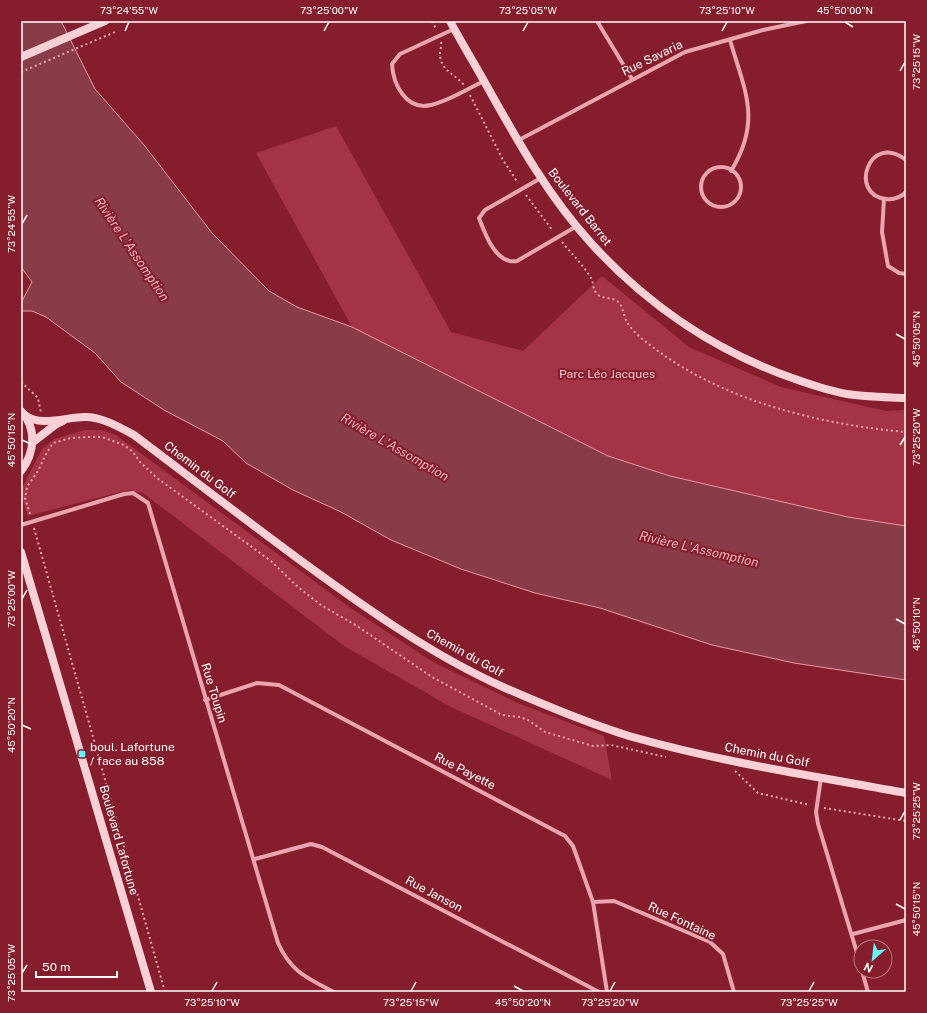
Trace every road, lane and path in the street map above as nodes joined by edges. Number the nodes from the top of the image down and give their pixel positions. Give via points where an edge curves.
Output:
1 (105, 21) edge
2 (597, 21) edge
3 (806, 21) edge
4 (452, 25) edge
5 (115, 32) dead end
6 (730, 40) junction
7 (21, 57) edge
8 (21, 72) edge
9 (632, 79) junction
10 (484, 81) junction
11 (517, 141) junction
12 (906, 160) edge
13 (731, 171) junction
14 (542, 178) junction
15 (906, 192) edge
16 (884, 199) junction
17 (576, 226) junction
18 (906, 274) edge
19 (21, 382) edge
20 (906, 398) edge
21 (23, 413) edge
22 (41, 414) dead end
23 (67, 419) junction
24 (33, 442) junction
25 (21, 471) edge
26 (21, 525) edge
27 (36, 534) dead end
28 (21, 552) edge
29 (21, 566) edge
30 (50, 650) junction
31 (205, 700) junction
32 (821, 778) junction
33 (906, 793) edge
34 (255, 859) junction
35 (592, 902) junction
36 (906, 920) edge
37 (853, 934) junction
38 (854, 939) edge
39 (864, 979) edge
40 (151, 992) edge
41 (165, 992) edge
42 (334, 992) edge
43 (599, 992) edge
44 (607, 992) edge
45 (734, 992) edge
46 (868, 992) edge

1 - 7 street
2 - 9 street
3 - 6 street, Rue Savaria
4 - 10 street, Boulevard Barret
4 - 10 street via 400,54 392,64 393,77 400,92 407,100 418,105 430,106
5 - 8 path
6 - 9 street, Rue Savaria via 685,52
6 - 13 street via 748,100 750,125 746,141
9 - 11 street, Rue Savaria
10 - 11 street, Boulevard Barret
11 - 14 street, Boulevard Barret
12 - 16 street via 893,153 885,153 877,155 867,167 866,184 870,191
13 - 13 street via 739,180 740,193 737,198 722,208 710,204 702,195 701,182 704,176 719,167
14 - 17 street, Boulevard Barret
14 - 17 street via 485,210 479,218 497,253 509,262 517,261
15 - 16 street via 899,198
16 - 18 street via 882,232 888,266
17 - 20 street, Boulevard Barret via 617,270 647,297 687,327 730,351 770,370 811,385 845,393
19 - 22 path via 38,398 42,407
21 - 23 street, Chemin du Golf via 34,420
21 - 24 street via 31,428
23 - 24 street, Chemin du Golf
23 - 32 street, Chemin du Golf via 87,417 101,420 134,435 354,599 455,662 502,687 627,735 717,758
24 - 25 street via 31,453
26 - 31 street, Rue Toupin via 124,494 133,493 148,503
27 - 41 path
28 - 30 street, Boulevard Lafortune
29 - 30 street, Boulevard Lafortune via 43,640
30 - 40 street, Boulevard Lafortune
31 - 34 street, Rue Toupin
31 - 35 street, Rue Payette via 257,683 279,685 534,818 565,836 573,846
32 - 33 street, Chemin du Golf
32 - 37 street via 816,812 818,824
34 - 42 street, Rue Toupin via 278,943 286,960 301,975
34 - 43 street, Rue Janson via 311,844 322,847
35 - 44 street, Rue Payette
35 - 45 street, Rue Fontaine via 614,901 710,942 724,954
36 - 37 street
37 - 38 street
39 - 46 street

